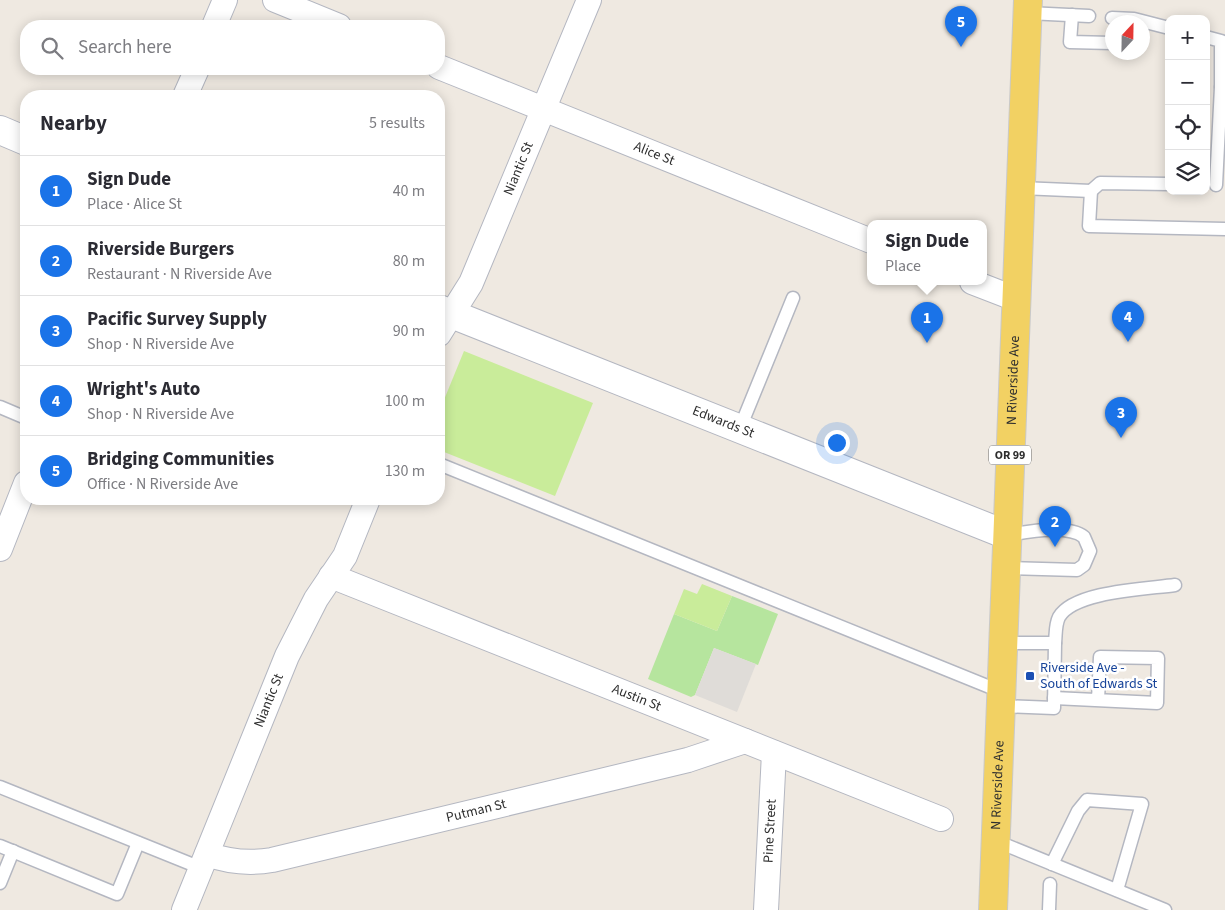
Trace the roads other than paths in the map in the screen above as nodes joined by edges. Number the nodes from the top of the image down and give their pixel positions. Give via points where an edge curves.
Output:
1 (225, 0) edge
2 (275, 0) edge
3 (589, 0) edge
4 (1028, 7) edge
5 (1072, 16) junction
6 (1089, 16) dead end
7 (217, 20) edge
8 (324, 20) edge
9 (1150, 24) edge
10 (1165, 27) edge
11 (1210, 38) edge
12 (1105, 43) edge
13 (445, 69) edge
14 (194, 75) edge
15 (1223, 88) edge
16 (187, 90) edge
17 (543, 110) junction
18 (0, 130) edge
19 (20, 138) edge
20 (1165, 184) edge
21 (1216, 185) edge
22 (1021, 188) junction
23 (1091, 191) junction
24 (1225, 229) edge
25 (867, 239) edge
26 (980, 285) edge
27 (793, 298) dead end
28 (1016, 299) junction
29 (445, 316) edge
30 (445, 320) edge
31 (0, 407) edge
32 (20, 415) edge
33 (740, 428) junction
34 (445, 467) edge
35 (20, 498) edge
36 (366, 505) edge
37 (1008, 535) junction
38 (0, 549) edge
39 (1007, 568) junction
40 (331, 576) junction
41 (1175, 585) dead end
42 (1004, 643) junction
43 (1056, 643) junction
44 (1054, 698) junction
45 (1002, 699) junction
46 (1098, 700) junction
47 (745, 741) junction
48 (774, 753) junction
49 (0, 787) edge
50 (941, 819) dead end
51 (996, 841) junction
52 (138, 843) junction
53 (0, 846) edge
54 (12, 852) junction
55 (204, 861) junction
56 (1052, 864) junction
57 (0, 883) edge
58 (1050, 884) dead end
59 (1117, 890) junction
60 (184, 910) edge
61 (766, 910) edge
62 (993, 910) edge
63 (1049, 910) edge
64 (1165, 910) edge

1 - 7 street
2 - 8 street
3 - 17 street, Niantic St
4 - 5 lane
4 - 22 main road, N Riverside Ave / OR 99
5 - 6 lane
5 - 12 lane via 1070,42
9 - 10 lane
11 - 15 lane via 1221,41
13 - 17 street, Alice St
14 - 16 street
15 - 21 lane
17 - 25 street, Alice St
17 - 29 street, Niantic St via 471,283
18 - 19 street
20 - 23 lane via 1100,183
22 - 23 lane
22 - 28 main road, N Riverside Ave / OR 99
23 - 24 lane via 1089,226
26 - 28 street
27 - 33 lane
28 - 37 main road, N Riverside Ave / OR 99
30 - 33 street, Edwards St
31 - 32 lane
33 - 37 street, Edwards St
34 - 45 lane
35 - 38 street
36 - 40 street, Niantic St via 345,556
37 - 39 main road, N Riverside Ave / OR 99
37 - 39 lane via 1037,530 1072,532 1084,537 1090,551 1084,565 1077,570
39 - 42 main road, N Riverside Ave / OR 99
40 - 47 street, Austin St
40 - 55 street, Niantic St via 287,656
41 - 43 lane via 1083,599 1060,615
42 - 43 lane
42 - 45 main road, N Riverside Ave / OR 99
43 - 44 lane
44 - 45 lane via 1054,708
44 - 46 lane
45 - 51 main road, N Riverside Ave / OR 99
46 - 46 lane via 1157,703 1158,658 1100,657
47 - 48 street, Austin St
47 - 55 street, Putman St via 688,760 272,860
48 - 50 street, Austin St
48 - 61 street, Pine Street
49 - 52 lane
51 - 56 lane
51 - 62 main road, N Riverside Ave / OR 99
52 - 54 lane via 117,894
52 - 55 lane
53 - 54 lane
54 - 57 lane
55 - 60 street, Niantic St
56 - 59 lane
56 - 59 lane via 1078,811 1087,800 1142,804
58 - 63 lane
59 - 64 lane

